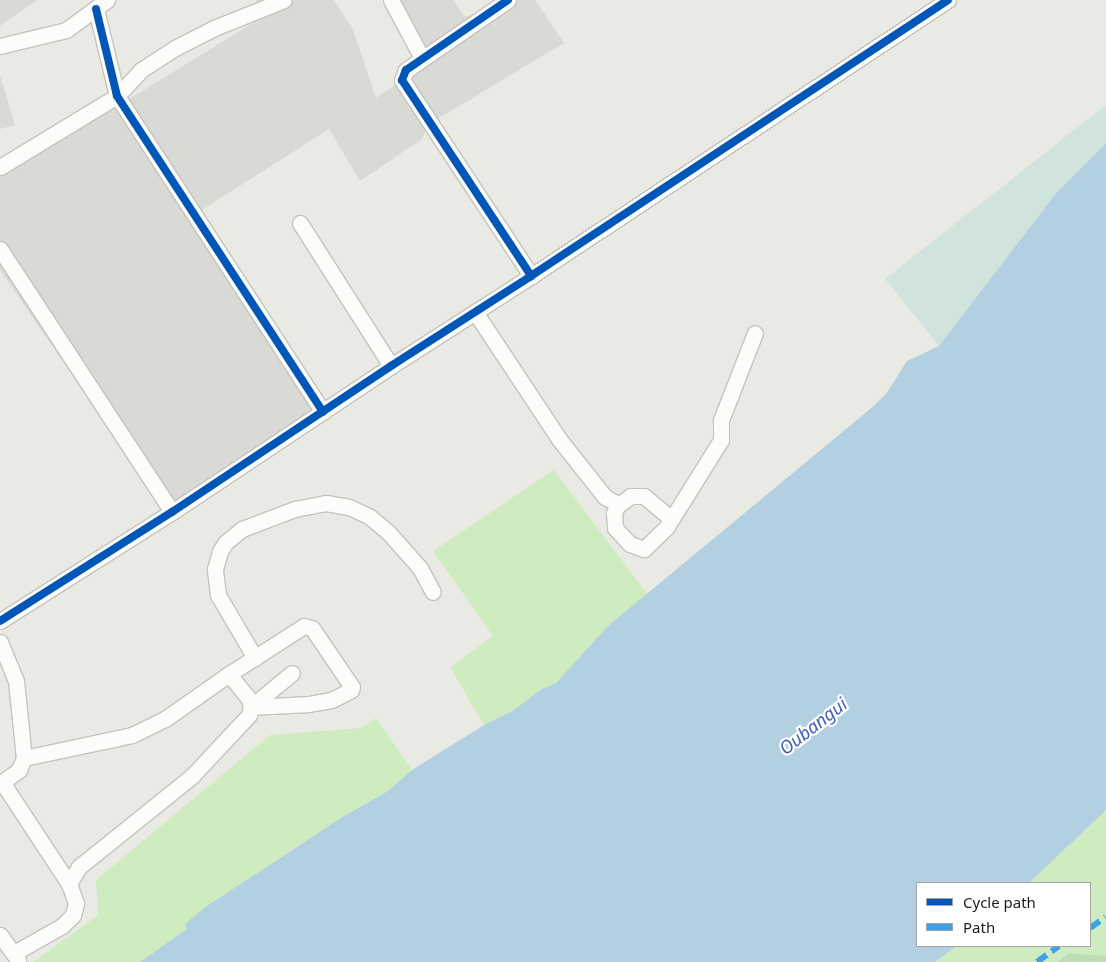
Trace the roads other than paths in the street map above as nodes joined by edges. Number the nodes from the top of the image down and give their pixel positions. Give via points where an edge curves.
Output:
1 (284, 0) edge
2 (391, 0) edge
3 (508, 0) edge
4 (948, 0) edge
5 (102, 5) edge
6 (0, 46) edge
7 (422, 58) junction
8 (117, 96) junction
9 (0, 167) edge
10 (300, 223) dead end
11 (0, 249) edge
12 (531, 276) junction
13 (475, 312) junction
14 (755, 333) dead end
15 (391, 366) junction
16 (323, 412) junction
17 (617, 506) junction
18 (172, 512) junction
19 (671, 519) junction
20 (433, 592) dead end
21 (0, 621) edge
22 (0, 642) edge
23 (255, 658) junction
24 (292, 673) dead end
25 (228, 674) junction
26 (251, 707) junction
27 (24, 758) junction
28 (1, 783) edge
29 (69, 884) junction
30 (0, 935) edge
31 (17, 958) edge

1 - 8 street via 214,28 175,48 141,70
2 - 7 street
3 - 7 street
4 - 12 street
5 - 6 street via 66,30
5 - 8 street
7 - 12 street via 406,70 402,80
8 - 9 street
8 - 16 street
10 - 15 street
11 - 18 street
12 - 13 street
13 - 15 street
13 - 17 street via 559,439 605,497
14 - 19 street via 721,420 721,440
15 - 16 street
16 - 18 street
17 - 19 street via 631,496 644,496
17 - 19 street via 615,528 630,544 644,548
18 - 21 street
20 - 23 street via 420,568 370,517 349,507 326,503 295,509 242,529 226,542 214,569 218,595
22 - 27 street via 16,681
23 - 25 street
23 - 26 street via 308,626 352,687 340,696 308,704
24 - 26 street
25 - 26 street via 249,699
25 - 27 street via 165,719 132,735
26 - 29 street via 249,716 192,776 79,867
27 - 28 street via 19,770
28 - 29 street
29 - 31 street via 76,903 73,915
30 - 31 street

